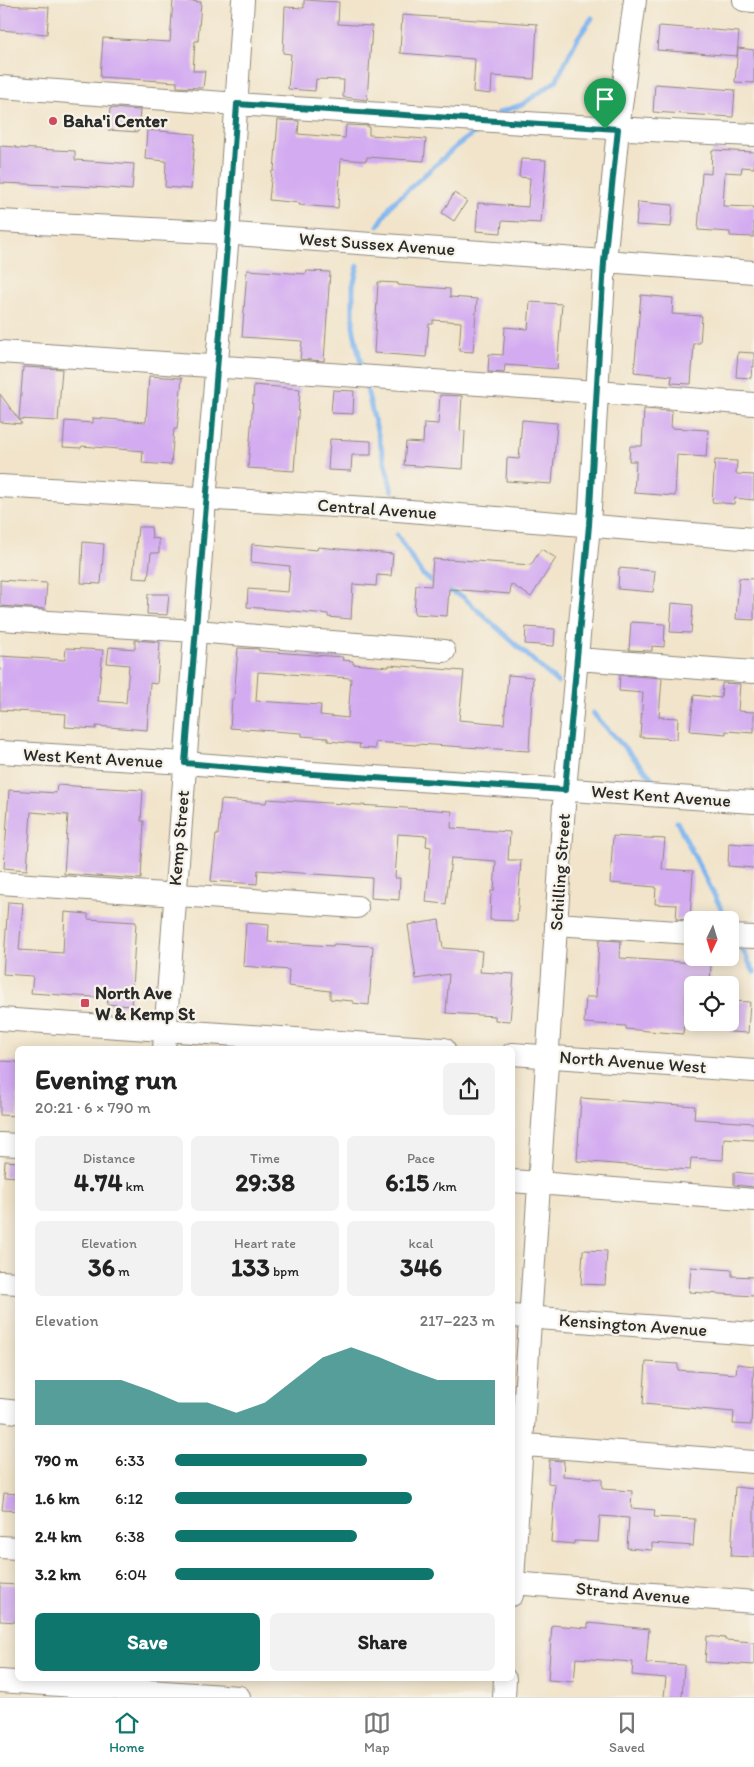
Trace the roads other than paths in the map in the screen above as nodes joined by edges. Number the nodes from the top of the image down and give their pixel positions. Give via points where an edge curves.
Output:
1 (243, 0) edge
2 (635, 0) edge
3 (744, 0) edge
4 (754, 1) edge
5 (0, 87) edge
6 (237, 104) junction
7 (618, 129) junction
8 (754, 135) edge
9 (0, 221) edge
10 (228, 234) junction
11 (604, 262) junction
12 (754, 272) edge
13 (0, 352) edge
14 (216, 367) junction
15 (597, 392) junction
16 (754, 404) edge
17 (0, 486) edge
18 (205, 500) junction
19 (589, 525) junction
20 (754, 538) edge
21 (0, 619) edge
22 (195, 631) junction
23 (444, 650) dead end
24 (576, 659) junction
25 (754, 672) edge
26 (0, 752) edge
27 (185, 763) junction
28 (565, 790) junction
29 (754, 802) edge
30 (0, 883) edge
31 (175, 894) junction
32 (357, 907) dead end
33 (556, 924) junction
34 (684, 932) edge
35 (739, 937) edge
36 (754, 938) edge
37 (0, 1019) edge
38 (165, 1039) edge
39 (360, 1046) edge
40 (515, 1054) edge
41 (548, 1056) junction
42 (754, 1071) edge
43 (0, 1144) edge
44 (15, 1145) edge
45 (515, 1181) edge
46 (540, 1183) junction
47 (754, 1200) edge
48 (0, 1282) edge
49 (15, 1284) edge
50 (522, 1317) edge
51 (754, 1334) edge
52 (0, 1410) edge
53 (15, 1412) edge
54 (518, 1445) edge
55 (754, 1462) edge
56 (515, 1530) edge
57 (0, 1547) edge
58 (15, 1548) edge
59 (515, 1587) edge
60 (754, 1602) edge
61 (505, 1681) edge
62 (0, 1682) edge
63 (116, 1688) edge
64 (239, 1697) edge
65 (504, 1697) edge

1 - 6 street, Kemp Street
2 - 7 street, Schilling Street
3 - 4 street
5 - 6 street
6 - 7 street
6 - 10 street, Kemp Street
7 - 8 street
7 - 11 street, Schilling Street
9 - 10 street, West Sussex Avenue
10 - 11 street, West Sussex Avenue
10 - 14 street, Kemp Street
11 - 12 street, West Sussex Avenue
11 - 15 street, Schilling Street
13 - 14 street
14 - 15 street
14 - 18 street, Kemp Street
15 - 16 street
15 - 19 street, Schilling Street
17 - 18 street, Central Avenue
18 - 19 street, Central Avenue via 385,509
18 - 22 street, Kemp Street
19 - 20 street, Central Avenue
19 - 24 street, Schilling Street
21 - 22 street
22 - 23 street
22 - 27 street, Kemp Street
24 - 25 street
24 - 28 street, Schilling Street
26 - 27 street, West Kent Avenue
27 - 28 street, West Kent Avenue
27 - 31 street, Kemp Street
28 - 29 street, West Kent Avenue
28 - 33 street, Schilling Street
30 - 31 street
31 - 32 street
31 - 38 street, Kemp Street
33 - 34 street
33 - 41 street, Schilling Street
35 - 36 street
37 - 38 street
38 - 39 street
40 - 41 street, North Avenue West
41 - 42 street, North Avenue West
41 - 46 street, Schilling Street
43 - 44 street
45 - 46 street
46 - 47 street
46 - 50 street, Schilling Street
48 - 49 street
50 - 51 street, Kensington Avenue
50 - 54 street, Schilling Street
52 - 53 street
54 - 55 street
54 - 56 street, Schilling Street
57 - 58 street
59 - 60 street, Strand Avenue
61 - 65 street
62 - 63 street
63 - 64 street

